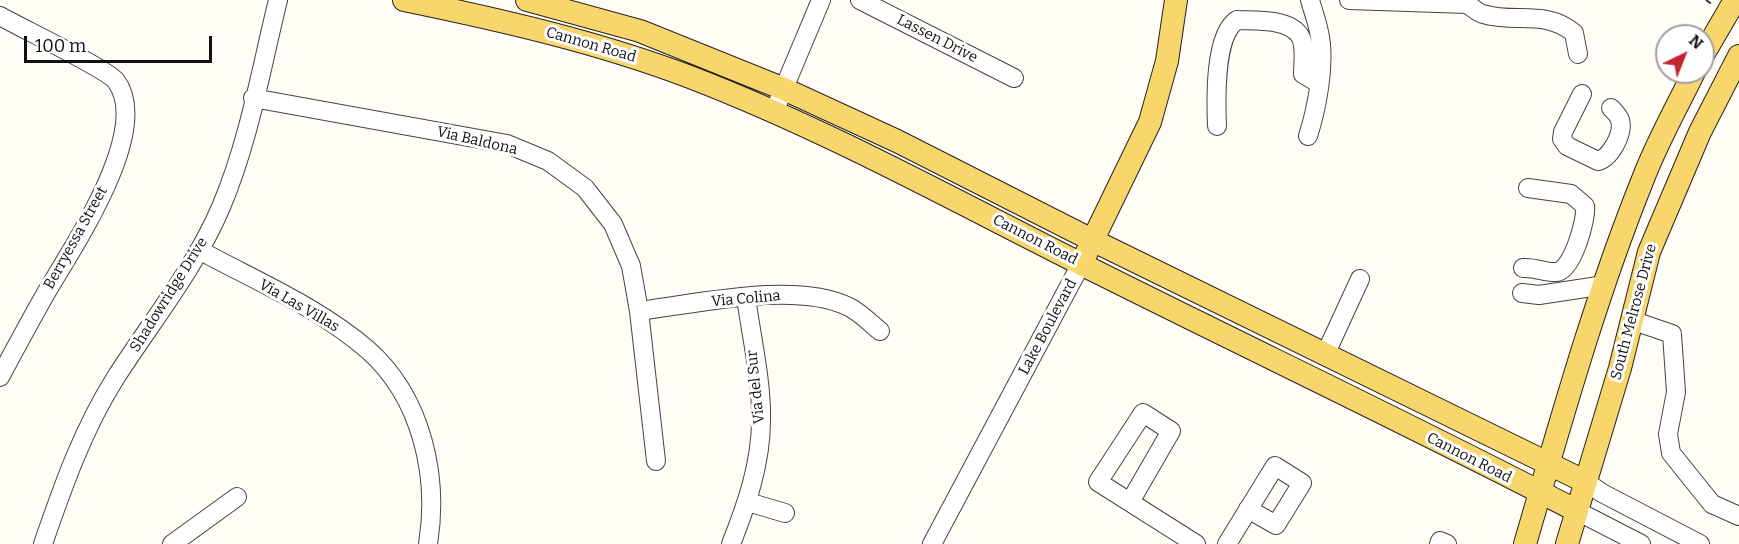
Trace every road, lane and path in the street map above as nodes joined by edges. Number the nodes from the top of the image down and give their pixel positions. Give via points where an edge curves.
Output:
1 (278, 0) edge
2 (404, 0) edge
3 (527, 0) edge
4 (821, 0) edge
5 (860, 0) edge
6 (1176, 0) edge
7 (1310, 0) edge
8 (1349, 0) edge
9 (1735, 0) edge
10 (0, 16) edge
11 (1715, 34) edge
12 (1578, 54) dead end
13 (1739, 56) edge
14 (1014, 78) dead end
15 (1318, 83) junction
16 (1688, 84) edge
17 (784, 89) junction
18 (1582, 94) dead end
19 (253, 98) junction
20 (1611, 108) dead end
21 (774, 112) junction
22 (1217, 126) dead end
23 (1308, 136) dead end
24 (1528, 188) dead end
25 (1635, 199) junction
26 (1092, 240) junction
27 (199, 250) junction
28 (1649, 252) junction
29 (1081, 264) junction
30 (1523, 268) dead end
31 (1360, 279) dead end
32 (1605, 285) junction
33 (1522, 293) dead end
34 (746, 297) junction
35 (639, 311) junction
36 (1631, 320) junction
37 (880, 331) dead end
38 (1325, 355) junction
39 (0, 377) edge
40 (1314, 379) junction
41 (656, 461) dead end
42 (1549, 463) junction
43 (1586, 482) junction
44 (1540, 492) junction
45 (237, 497) dead end
46 (748, 502) junction
47 (1130, 502) junction
48 (1248, 509) dead end
49 (1577, 512) junction
50 (785, 513) dead end
51 (1739, 516) edge
52 (43, 544) edge
53 (172, 544) edge
54 (428, 544) edge
55 (731, 544) edge
56 (932, 544) edge
57 (1196, 544) edge
58 (1227, 544) edge
59 (1439, 544) edge
60 (1447, 544) edge
61 (1525, 544) edge
62 (1567, 544) edge
63 (1641, 544) edge
64 (1700, 544) edge

1 - 19 street, Shadowridge Drive
2 - 21 main road, Cannon Road via 496,19 632,56
3 - 17 main road, Cannon Road via 640,31
4 - 17 street
5 - 14 street, Lassen Drive
6 - 26 main road, Lake Boulevard via 1167,61 1150,122
7 - 15 street via 1320,34
8 - 12 street via 1467,4 1482,14 1548,20 1563,24 1574,33
9 - 11 main road
10 - 39 street, Berryessa Street via 114,79 125,100 121,144 105,190
13 - 28 main road, South Melrose Drive via 1700,132
15 - 22 street via 1303,74 1300,36 1290,27 1237,20 1223,42 1216,91
15 - 23 street
16 - 25 main road, South Melrose Drive
17 - 21 street
17 - 26 main road, Cannon Road via 897,141
18 - 20 street via 1562,139 1567,146 1598,161 1611,152 1620,127
19 - 27 street, Shadowridge Drive via 245,136 221,207
19 - 35 street, Via Baldona via 507,144 548,160 585,188 613,224 631,266
21 - 29 main road, Cannon Road via 886,164
24 - 30 street via 1571,194 1585,206 1586,214 1571,260 1563,270
25 - 28 main road via 1641,208 1636,227
25 - 32 main road, South Melrose Drive
26 - 29 main road, Lake Boulevard
26 - 38 main road, Cannon Road
27 - 52 street, Shadowridge Drive via 93,418 69,470
27 - 54 street, Via Las Villas via 334,324 370,352 394,381 414,414 431,478 433,515
28 - 36 main road, South Melrose Drive
29 - 40 main road, Cannon Road
29 - 56 street, Lake Boulevard
31 - 38 street
32 - 33 street via 1539,295
32 - 42 main road, South Melrose Drive
34 - 35 street, Via Colina
34 - 37 street, Via Colina via 779,294 847,306
34 - 46 street, Via del Sur via 762,419 759,455
35 - 41 street, Via Baldona
36 - 43 main road, South Melrose Drive
36 - 51 street via 1672,334 1676,392 1668,434 1674,460 1712,504
38 - 40 main road
38 - 42 main road, Cannon Road
40 - 44 main road, Cannon Road
42 - 43 main road, Cannon Road
42 - 44 main road, South Melrose Drive
43 - 49 main road, South Melrose Drive
43 - 64 street, Cannon Road
44 - 49 main road, Cannon Road
44 - 61 main road, South Melrose Drive
45 - 53 street
46 - 50 street
46 - 55 street, Via del Sur
47 - 47 street via 1098,482 1143,413 1171,431
47 - 57 street
48 - 58 street
49 - 62 main road, South Melrose Drive
49 - 63 street, Cannon Road
59 - 60 street

